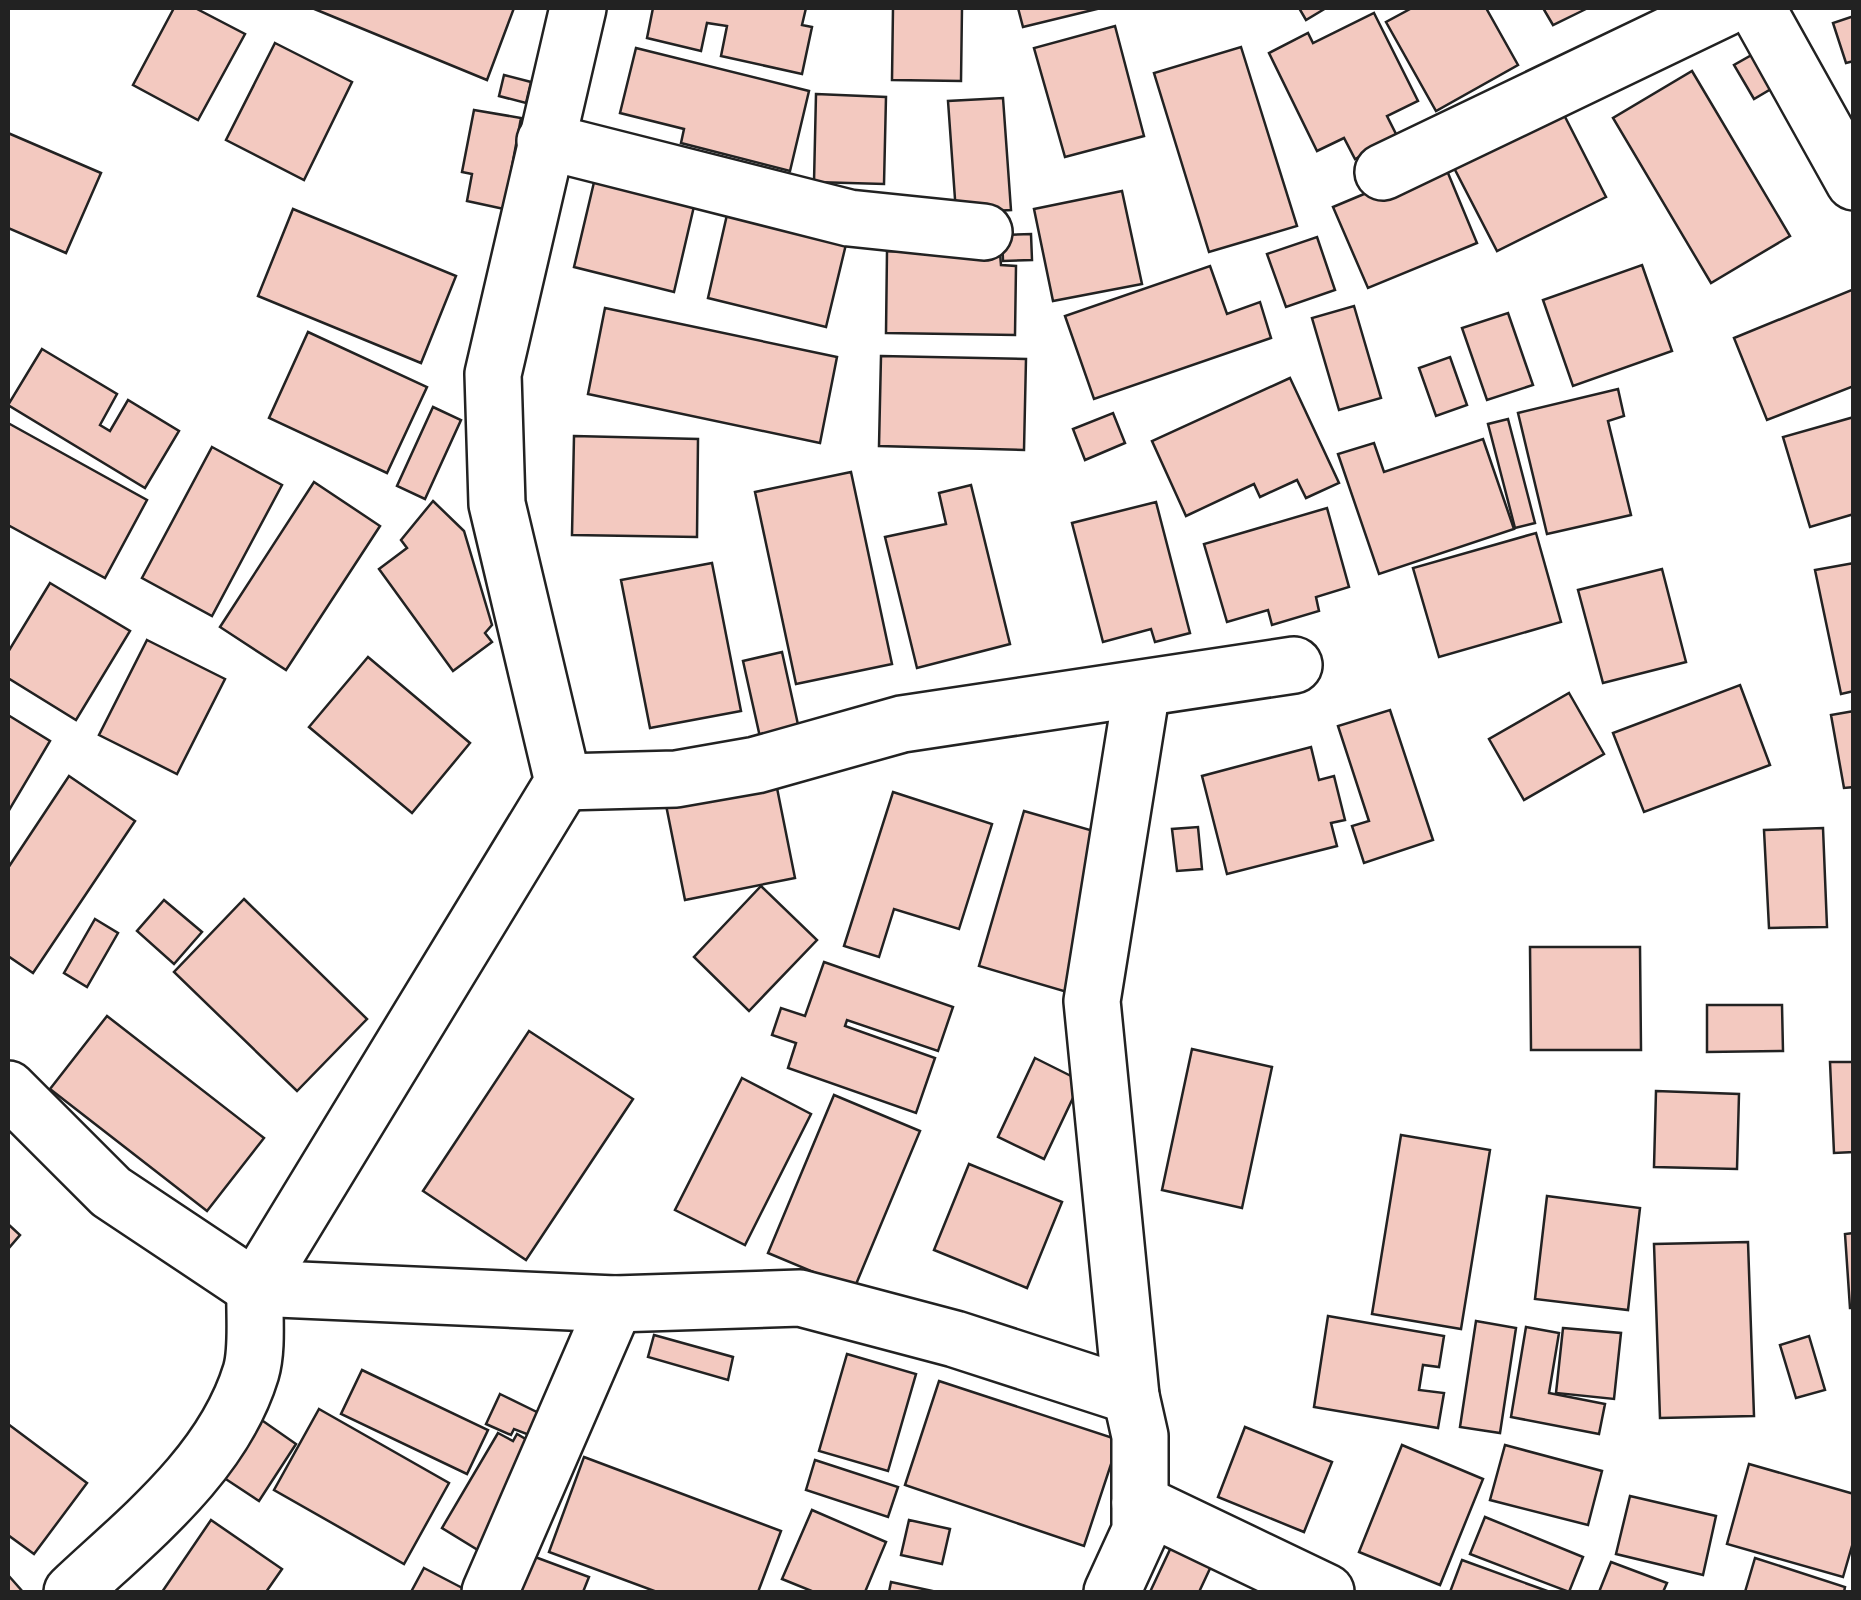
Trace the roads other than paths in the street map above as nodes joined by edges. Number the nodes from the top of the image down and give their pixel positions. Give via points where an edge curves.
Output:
1 (578, 8) edge
2 (1725, 8) edge
3 (1757, 8) edge
4 (545, 141) junction
5 (1383, 172) dead end
6 (1854, 182) edge
7 (984, 232) dead end
8 (1294, 665) dead end
9 (1142, 689) junction
10 (563, 782) junction
11 (8, 1089) edge
12 (255, 1288) junction
13 (615, 1304) junction
14 (1131, 1396) junction
15 (1140, 1503) junction
16 (72, 1592) edge
17 (490, 1592) edge
18 (1112, 1592) edge
19 (1326, 1592) edge

1 - 4 street
2 - 5 street
3 - 6 street
4 - 7 street via 849,218
4 - 10 street via 494,374 497,504
8 - 9 street
9 - 10 street via 902,724 676,779
9 - 14 street via 1092,1002
10 - 12 street
11 - 12 street via 111,1192
12 - 13 street
12 - 16 street via 252,1370 216,1445
13 - 14 street via 800,1298
13 - 17 street
14 - 15 street via 1140,1436
15 - 18 street via 1140,1531
15 - 19 street

